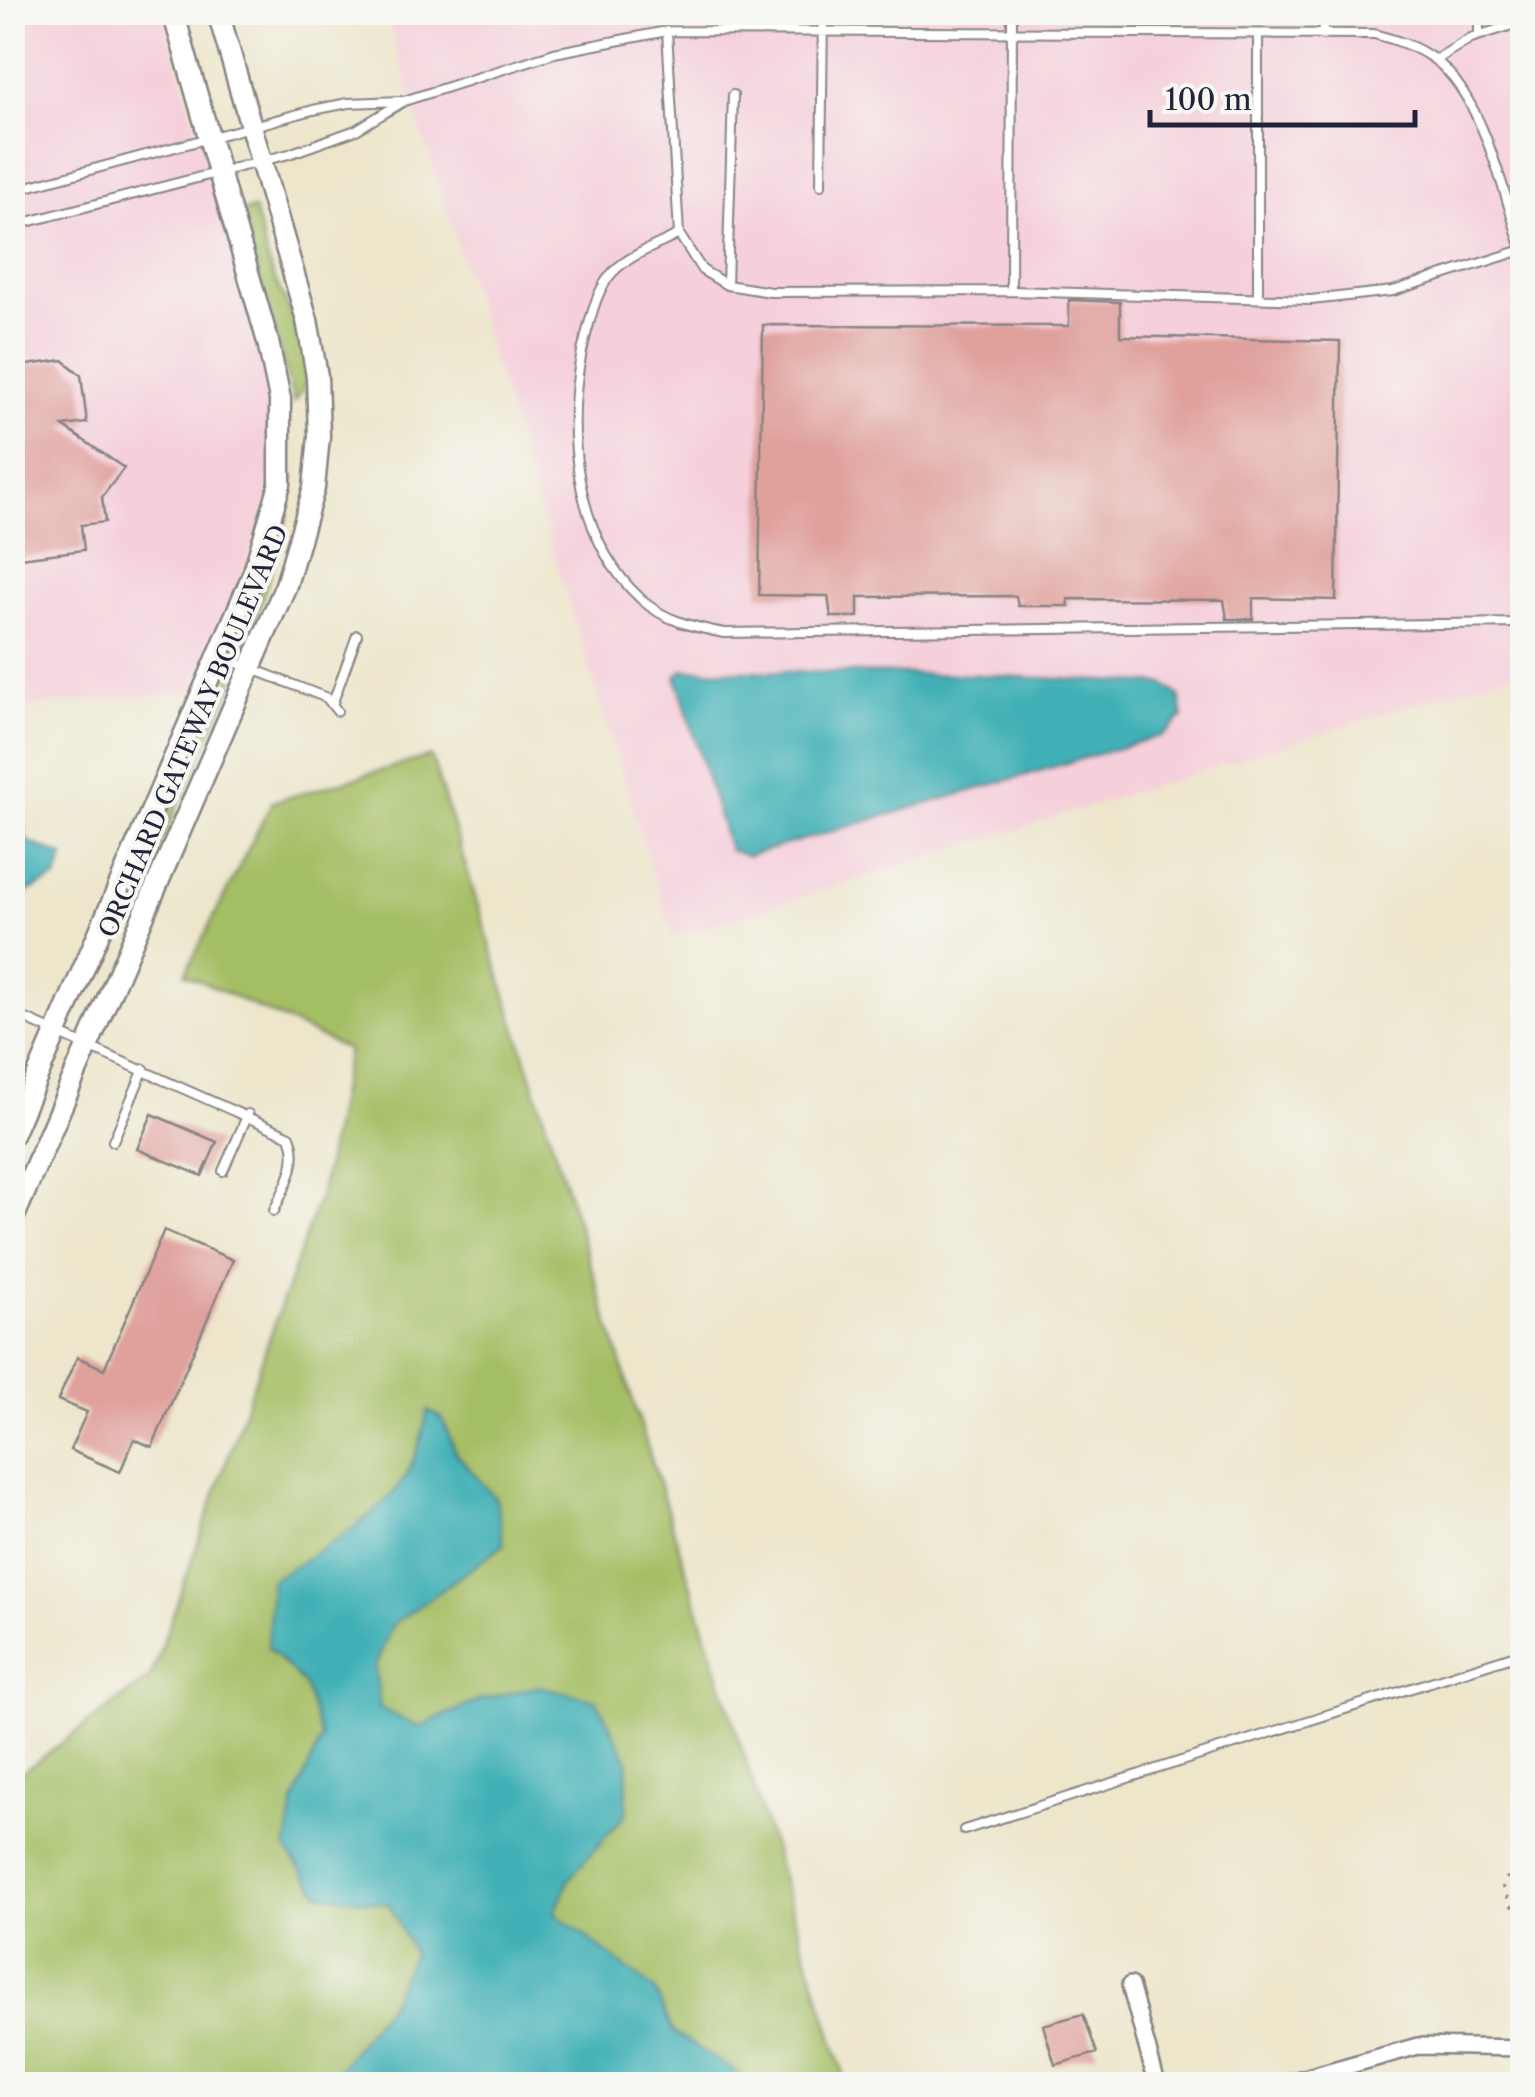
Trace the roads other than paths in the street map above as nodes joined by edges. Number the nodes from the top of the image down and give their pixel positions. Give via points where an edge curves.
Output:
1 (173, 12) edge
2 (218, 12) edge
3 (823, 12) edge
4 (1012, 12) edge
5 (1323, 12) edge
6 (1479, 12) edge
7 (1522, 22) edge
8 (667, 30) junction
9 (823, 32) junction
10 (1012, 34) junction
11 (1258, 34) junction
12 (1323, 34) junction
13 (1479, 35) junction
14 (1435, 60) junction
15 (733, 95) dead end
16 (404, 101) junction
17 (250, 124) junction
18 (209, 136) junction
19 (261, 160) junction
20 (218, 171) junction
21 (822, 185) dead end
22 (12, 191) edge
23 (12, 226) edge
24 (679, 234) junction
25 (1522, 250) edge
26 (728, 285) junction
27 (1011, 291) junction
28 (1258, 296) junction
29 (1522, 623) edge
30 (357, 635) dead end
31 (218, 656) junction
32 (250, 668) junction
33 (18, 1015) dead end
34 (57, 1032) junction
35 (88, 1045) junction
36 (144, 1069) junction
37 (248, 1114) junction
38 (12, 1135) edge
39 (113, 1141) dead end
40 (223, 1171) dead end
41 (274, 1211) dead end
42 (12, 1221) edge
43 (1522, 1652) edge
44 (964, 1830) dead end
45 (1130, 1985) dead end
46 (1522, 2048) edge
47 (1158, 2084) edge
48 (1283, 2084) edge

1 - 18 street, ORCHARD GATEWAY BOULEVARD
2 - 17 street, ORCHARD GATEWAY BOULEVARD
3 - 9 lane
4 - 10 lane
5 - 12 lane
6 - 13 lane
7 - 13 lane
8 - 9 lane
8 - 16 lane via 554,53
8 - 24 lane
9 - 10 lane
9 - 21 lane
10 - 11 lane
10 - 27 lane
11 - 12 lane
11 - 28 lane
12 - 14 lane via 1374,34
13 - 14 lane
14 - 25 lane via 1477,117
15 - 26 lane
16 - 17 lane via 348,103
16 - 19 lane via 356,130
17 - 18 lane
17 - 19 street, ORCHARD GATEWAY BOULEVARD
18 - 20 street, ORCHARD GATEWAY BOULEVARD
18 - 22 lane
19 - 20 lane
19 - 32 street, ORCHARD GATEWAY BOULEVARD via 308,320 320,436 303,538
20 - 23 lane
20 - 31 street, ORCHARD GATEWAY BOULEVARD via 268,342 283,434 268,534
24 - 26 lane via 702,270
24 - 29 lane via 606,281 576,385 576,449 600,548 639,598 675,621 724,633
25 - 28 lane via 1393,290 1312,300
26 - 27 lane via 771,292
27 - 28 lane
30 - 32 lane via 335,708
31 - 32 lane
31 - 34 street, ORCHARD GATEWAY BOULEVARD
32 - 35 street, ORCHARD GATEWAY BOULEVARD
33 - 34 lane
34 - 35 lane
34 - 38 street, ORCHARD GATEWAY BOULEVARD
35 - 36 lane
35 - 42 street, ORCHARD GATEWAY BOULEVARD
36 - 37 lane
36 - 39 lane
37 - 40 lane
37 - 41 lane via 290,1136 296,1151
43 - 44 lane
45 - 47 street
46 - 48 street via 1418,2046

